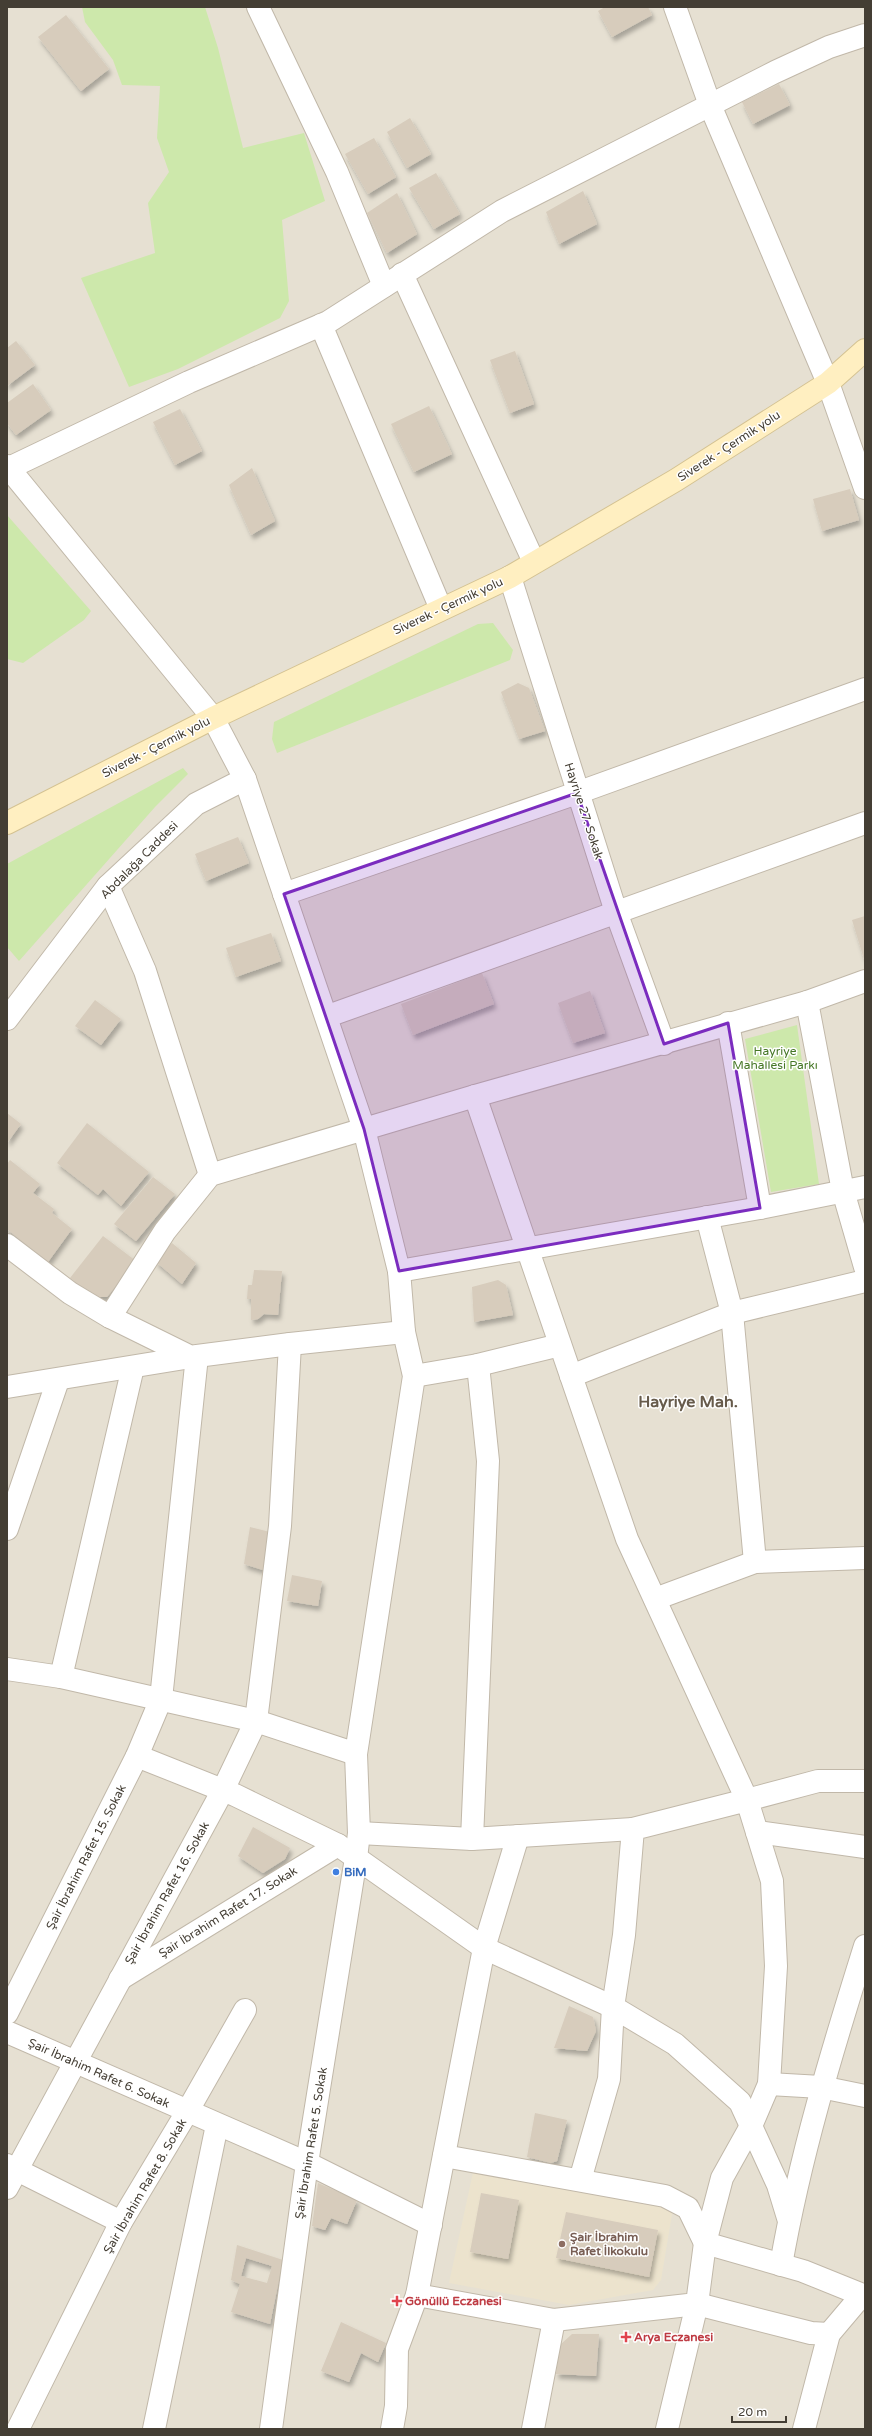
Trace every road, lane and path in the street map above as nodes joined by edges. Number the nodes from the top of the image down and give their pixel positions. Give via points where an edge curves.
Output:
1 (258, 7) edge
2 (675, 7) edge
3 (865, 35) edge
4 (710, 105) junction
5 (402, 274) junction
6 (384, 286) junction
7 (321, 325) junction
8 (865, 350) edge
9 (828, 383) junction
10 (8, 468) edge
11 (865, 488) edge
12 (534, 562) junction
13 (510, 577) junction
14 (441, 609) junction
15 (865, 689) edge
16 (213, 718) junction
17 (245, 779) junction
18 (578, 793) junction
19 (7, 823) edge
20 (865, 823) edge
21 (108, 886) junction
22 (284, 894) junction
23 (616, 912) junction
24 (865, 980) edge
25 (807, 1002) junction
26 (328, 1016) junction
27 (7, 1019) edge
28 (728, 1023) junction
29 (664, 1044) junction
30 (474, 1096) junction
31 (364, 1129) junction
32 (210, 1175) junction
33 (865, 1187) edge
34 (843, 1191) junction
35 (760, 1208) junction
36 (707, 1218) junction
37 (7, 1245) edge
38 (527, 1249) junction
39 (865, 1267) edge
40 (399, 1271) junction
41 (865, 1281) edge
42 (732, 1313) junction
43 (110, 1317) junction
44 (404, 1332) junction
45 (290, 1344) junction
46 (560, 1345) junction
47 (194, 1357) junction
48 (478, 1365) junction
49 (133, 1367) junction
50 (414, 1376) junction
51 (571, 1376) junction
52 (58, 1380) junction
53 (7, 1388) edge
54 (7, 1529) edge
55 (865, 1558) edge
56 (755, 1562) junction
57 (655, 1599) junction
58 (7, 1669) edge
59 (61, 1677) junction
60 (161, 1699) junction
61 (256, 1721) junction
62 (356, 1754) junction
63 (137, 1756) junction
64 (865, 1781) edge
65 (223, 1790) junction
66 (747, 1800) junction
67 (634, 1829) junction
68 (757, 1832) junction
69 (359, 1833) junction
70 (518, 1836) junction
71 (472, 1839) junction
72 (338, 1845) junction
73 (865, 1847) edge
74 (356, 1858) junction
75 (865, 1946) edge
76 (484, 1948) junction
77 (119, 1980) junction
78 (613, 2007) junction
79 (245, 2010) dead end
80 (7, 2014) edge
81 (7, 2032) edge
82 (74, 2062) junction
83 (769, 2084) junction
84 (821, 2087) junction
85 (865, 2096) edge
86 (187, 2112) junction
87 (217, 2125) junction
88 (751, 2126) junction
89 (444, 2156) junction
90 (307, 2163) junction
91 (12, 2167) edge
92 (580, 2180) junction
93 (7, 2188) edge
94 (788, 2221) junction
95 (121, 2222) junction
96 (431, 2225) junction
97 (704, 2243) junction
98 (781, 2265) junction
99 (864, 2292) edge
100 (417, 2295) junction
101 (697, 2304) junction
102 (554, 2320) junction
103 (828, 2334) junction
104 (18, 2429) edge
105 (154, 2429) edge
106 (271, 2429) edge
107 (392, 2429) edge
108 (533, 2429) edge
109 (667, 2429) edge
110 (804, 2429) edge

1 - 6 street via 337,172
2 - 4 street
3 - 4 street via 829,47
4 - 5 street via 502,211
4 - 9 street
5 - 6 street
5 - 12 street
6 - 7 street
7 - 10 street via 189,382
7 - 14 street
8 - 9 main road, Siverek - Çermik yolu
9 - 11 street
9 - 12 main road, Siverek - Çermik yolu via 676,480
10 - 16 street
12 - 13 main road, Siverek - Çermik yolu
13 - 14 main road, Siverek - Çermik yolu
13 - 18 street, Hayriye 27. Sokak
14 - 16 main road, Siverek - Çermik yolu
15 - 18 street
16 - 17 street
16 - 19 main road, Siverek - Çermik yolu
17 - 21 street, Abdalağa Caddesi via 196,804
17 - 22 street
18 - 22 street
18 - 23 street, Hayriye 27. Sokak
20 - 23 street
21 - 27 street, Abdalağa Caddesi
21 - 32 street via 146,971
22 - 26 street
23 - 26 street
23 - 29 street, Hayriye 27. Sokak
24 - 25 street
25 - 28 street
25 - 34 street
26 - 31 street
28 - 29 street
28 - 35 street
29 - 30 street
30 - 31 street
30 - 38 street
31 - 32 street
31 - 40 street
32 - 43 street via 165,1231
33 - 34 street
34 - 35 street
34 - 39 street
35 - 36 street
36 - 38 street
36 - 42 street
37 - 43 street via 70,1293
38 - 40 street
38 - 46 street
40 - 44 street
41 - 42 street
42 - 51 street
42 - 56 street
43 - 47 street
44 - 45 street
44 - 50 street
45 - 47 street
45 - 61 street, Şair İbrahim Rafet 16. Sokak via 280,1526
46 - 48 street
46 - 51 street
47 - 49 street
47 - 60 street, Şair İbrahim Rafet 15. Sokak
48 - 50 street
48 - 71 street via 488,1460
49 - 52 street
49 - 59 street
50 - 62 street, Şair İbrahim Rafet 5. Sokak
51 - 57 street via 627,1538
52 - 53 street
52 - 54 street
55 - 56 street
56 - 57 street
57 - 66 street
58 - 59 street
59 - 60 street
60 - 61 street
60 - 63 street, Şair İbrahim Rafet 15. Sokak
61 - 62 street
61 - 65 street, Şair İbrahim Rafet 16. Sokak
62 - 69 street, Şair İbrahim Rafet 5. Sokak
63 - 65 street
63 - 80 street, Şair İbrahim Rafet 15. Sokak
64 - 66 street via 818,1781
65 - 72 street
65 - 77 street, Şair İbrahim Rafet 16. Sokak
66 - 67 street
66 - 68 street
67 - 70 street
67 - 78 street via 624,1935
68 - 73 street
68 - 83 street via 772,1881 776,1966
69 - 71 street
69 - 74 street, Şair İbrahim Rafet 5. Sokak
70 - 71 street
70 - 76 street
72 - 74 street
72 - 77 street, Şair İbrahim Rafet 17. Sokak
74 - 76 street
74 - 90 street, Şair İbrahim Rafet 5. Sokak
75 - 84 street
76 - 78 street
76 - 89 street
77 - 82 street, Şair İbrahim Rafet 16. Sokak
78 - 88 street via 675,2044 740,2102
78 - 92 street via 608,2080
79 - 86 street, Şair İbrahim Rafet 8. Sokak
81 - 82 street, Şair İbrahim Rafet 6. Sokak
82 - 86 street, Şair İbrahim Rafet 6. Sokak
82 - 91 street, Şair İbrahim Rafet 16. Sokak
83 - 84 street
83 - 88 street
84 - 85 street
84 - 94 street
86 - 87 street, Şair İbrahim Rafet 6. Sokak
86 - 95 street, Şair İbrahim Rafet 8. Sokak
87 - 90 street, Şair İbrahim Rafet 6. Sokak
87 - 105 street
88 - 94 street via 778,2185
88 - 97 street via 722,2178
89 - 92 street
89 - 96 street
90 - 96 street, Şair İbrahim Rafet 6. Sokak
90 - 106 street, Şair İbrahim Rafet 5. Sokak
91 - 93 street, Şair İbrahim Rafet 16. Sokak
91 - 95 street
92 - 97 street via 665,2196 688,2208
94 - 98 street
95 - 104 street, Şair İbrahim Rafet 8. Sokak
96 - 100 street
97 - 98 street
97 - 101 street
98 - 99 street
99 - 103 street
100 - 102 street
100 - 107 street via 397,2349 396,2406
101 - 102 street
101 - 103 street via 811,2333
101 - 109 street
102 - 108 street
103 - 110 street

